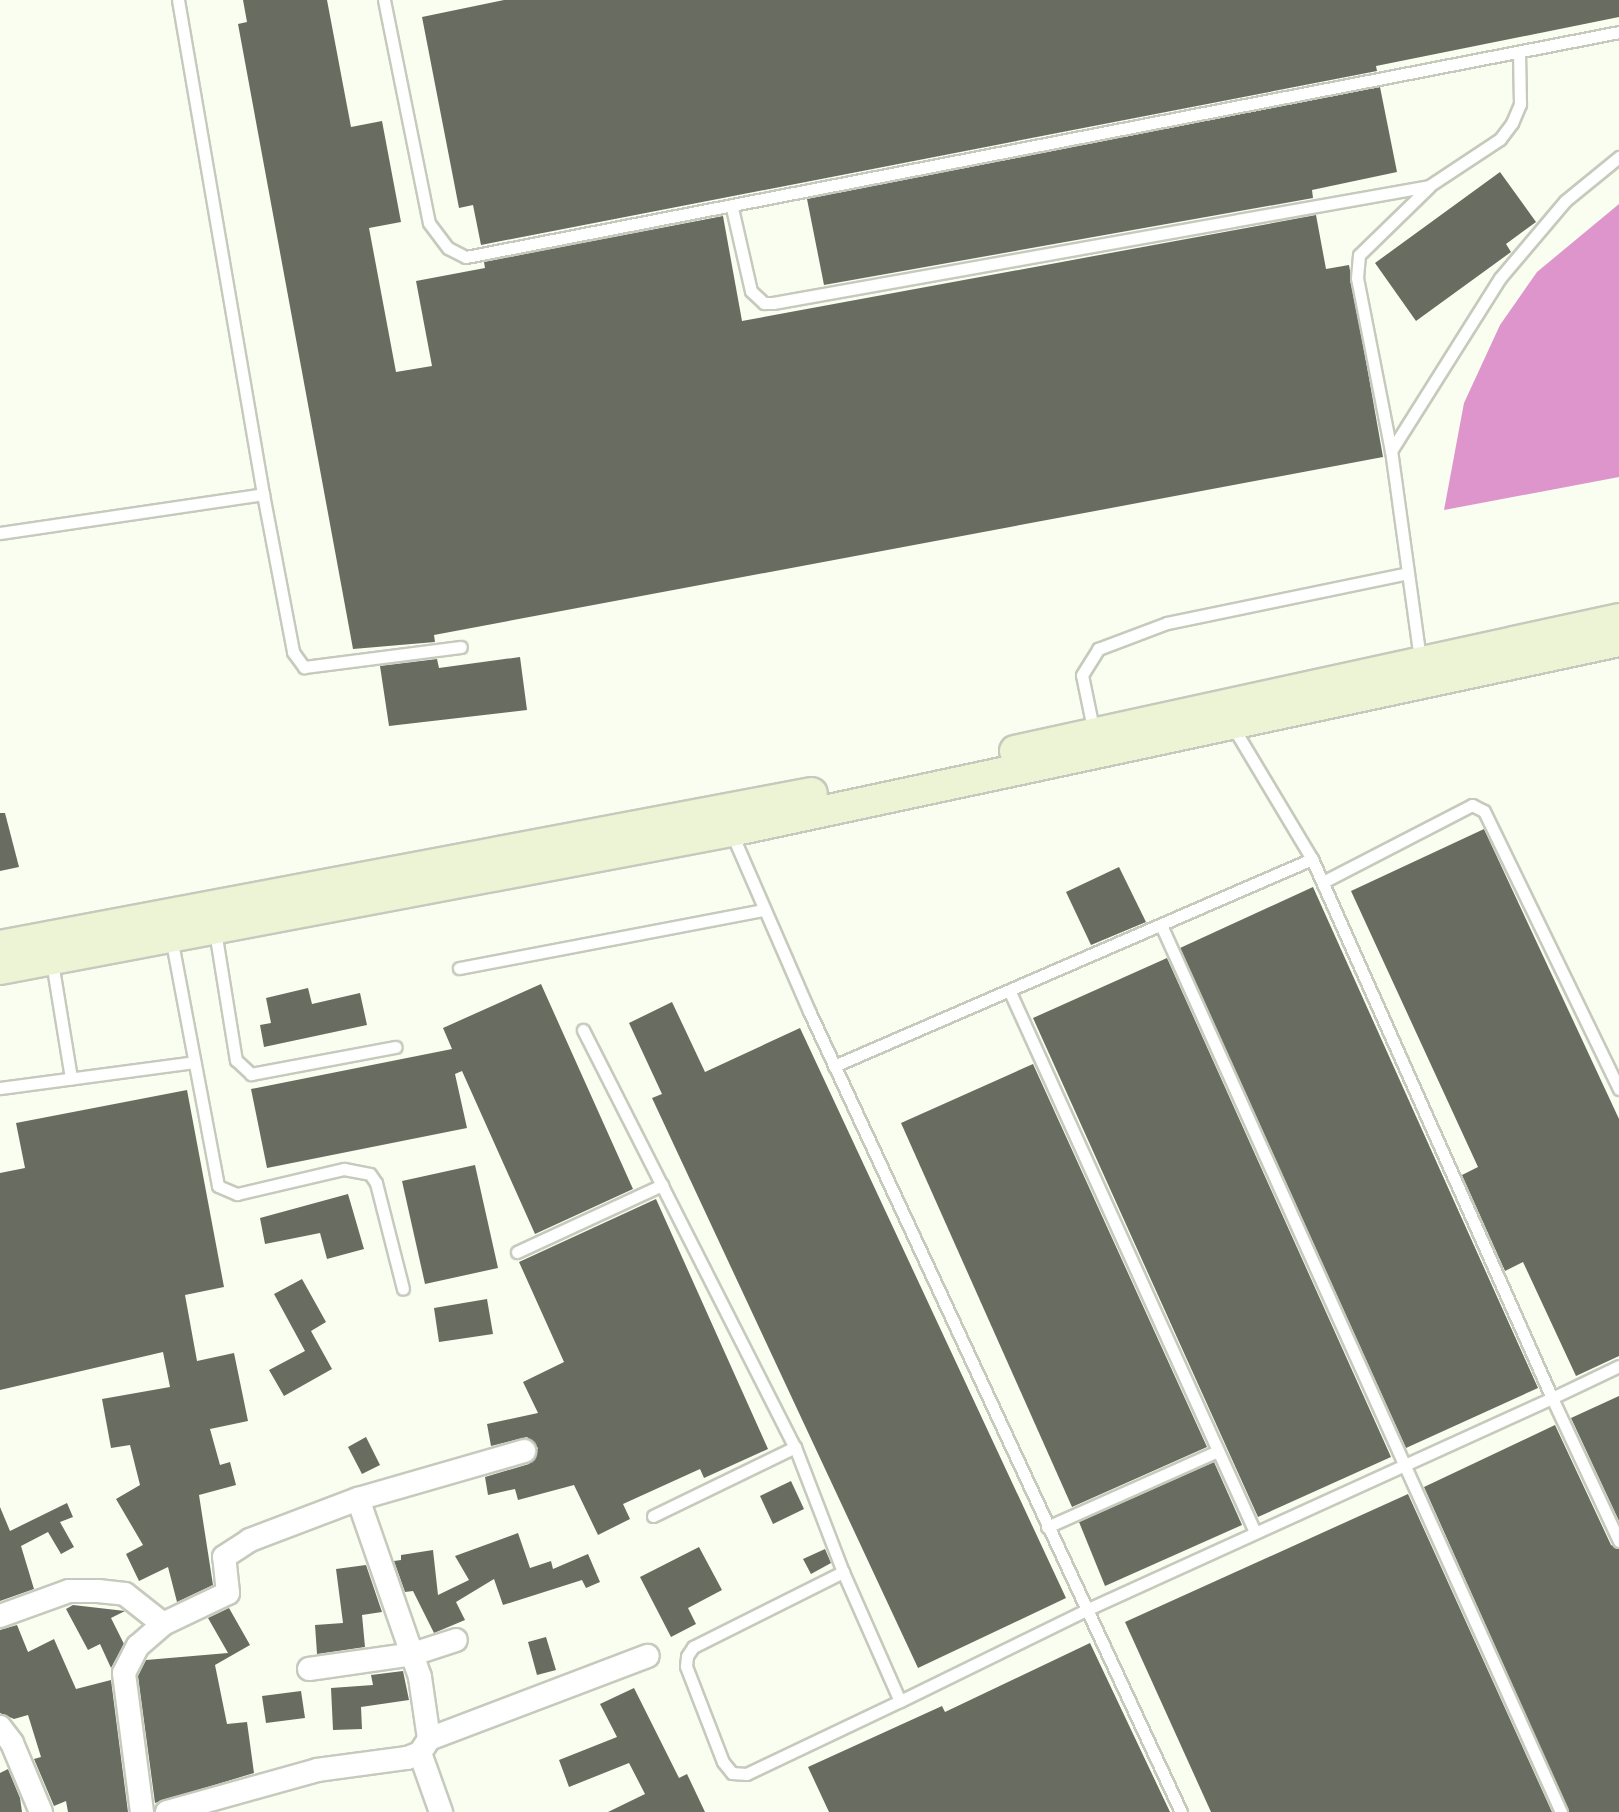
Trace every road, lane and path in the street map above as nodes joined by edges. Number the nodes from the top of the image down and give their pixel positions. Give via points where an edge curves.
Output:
1 (178, 0) edge
2 (384, 0) edge
3 (1619, 32) edge
4 (1519, 53) junction
5 (1619, 157) edge
6 (1429, 186) junction
7 (732, 208) junction
8 (1391, 451) junction
9 (263, 494) junction
10 (0, 533) edge
11 (1408, 573) junction
12 (1619, 619) edge
13 (1619, 641) edge
14 (461, 647) dead end
15 (1422, 672) junction
16 (1232, 726) junction
17 (1094, 733) junction
18 (727, 821) junction
19 (1312, 859) junction
20 (1323, 882) junction
21 (764, 910) junction
22 (212, 918) junction
23 (1161, 925) junction
24 (170, 928) junction
25 (0, 946) edge
26 (51, 958) junction
27 (459, 968) dead end
28 (0, 969) edge
29 (1010, 992) junction
30 (583, 1030) dead end
31 (395, 1047) dead end
32 (194, 1062) junction
33 (834, 1066) junction
34 (71, 1078) junction
35 (0, 1088) edge
36 (1619, 1089) edge
37 (662, 1185) junction
38 (517, 1252) dead end
39 (403, 1289) dead end
40 (1619, 1366) edge
41 (1552, 1398) junction
42 (795, 1447) junction
43 (524, 1451) dead end
44 (1218, 1451) junction
45 (1403, 1463) junction
46 (358, 1499) junction
47 (653, 1516) dead end
48 (1047, 1527) junction
49 (1255, 1532) junction
50 (1619, 1541) edge
51 (843, 1572) junction
52 (1086, 1610) junction
53 (0, 1616) edge
54 (163, 1624) junction
55 (456, 1640) dead end
56 (413, 1654) junction
57 (648, 1656) dead end
58 (309, 1669) dead end
59 (900, 1701) junction
60 (0, 1727) edge
61 (424, 1746) junction
62 (41, 1812) edge
63 (142, 1812) edge
64 (167, 1812) edge
65 (441, 1812) edge
66 (1181, 1812) edge
67 (1561, 1812) edge

1 - 9 lane
2 - 7 lane via 429,223 448,248 466,257
3 - 4 lane
4 - 6 lane via 1520,104 1512,123 1500,139
4 - 7 lane
5 - 8 lane via 1565,201 1500,278
6 - 7 lane via 773,303 764,303 751,291
6 - 8 lane via 1359,255 1357,278
8 - 11 lane
9 - 10 lane
9 - 14 lane via 293,652 304,667
11 - 15 lane
11 - 17 lane via 1167,623 1098,649 1082,675
12 - 15 street
13 - 15 street
15 - 16 street
15 - 17 street
16 - 18 street
16 - 19 lane
17 - 18 street
18 - 21 lane
18 - 22 street
19 - 20 lane
19 - 23 lane
20 - 36 lane via 1472,805 1484,811
20 - 41 lane
21 - 27 lane
21 - 33 lane
22 - 24 street
22 - 31 lane via 236,1060 251,1074
23 - 29 lane
23 - 45 lane
24 - 25 street
24 - 26 street
24 - 32 lane
26 - 28 street
26 - 34 lane
29 - 33 lane
29 - 44 lane
30 - 37 lane
32 - 34 lane
32 - 39 lane via 218,1186 237,1194 344,1169 370,1174
33 - 48 lane
34 - 35 lane
37 - 38 lane
37 - 42 lane
40 - 41 lane
41 - 45 lane
41 - 50 lane
42 - 47 lane
42 - 51 lane
43 - 46 street
44 - 48 lane
44 - 49 lane
45 - 49 lane
45 - 67 lane
46 - 54 street via 283,1525 232,1551 222,1564 228,1593
46 - 56 street
48 - 52 lane
49 - 52 lane
51 - 59 lane
51 - 59 lane via 693,1647 687,1656 686,1666 723,1762 732,1773 746,1774
52 - 59 lane
52 - 66 lane
53 - 54 street via 69,1591 98,1591 125,1594
54 - 63 street via 138,1646 124,1673
55 - 56 street
56 - 58 street
56 - 61 street
57 - 61 street
60 - 62 street
61 - 64 street
61 - 65 street

